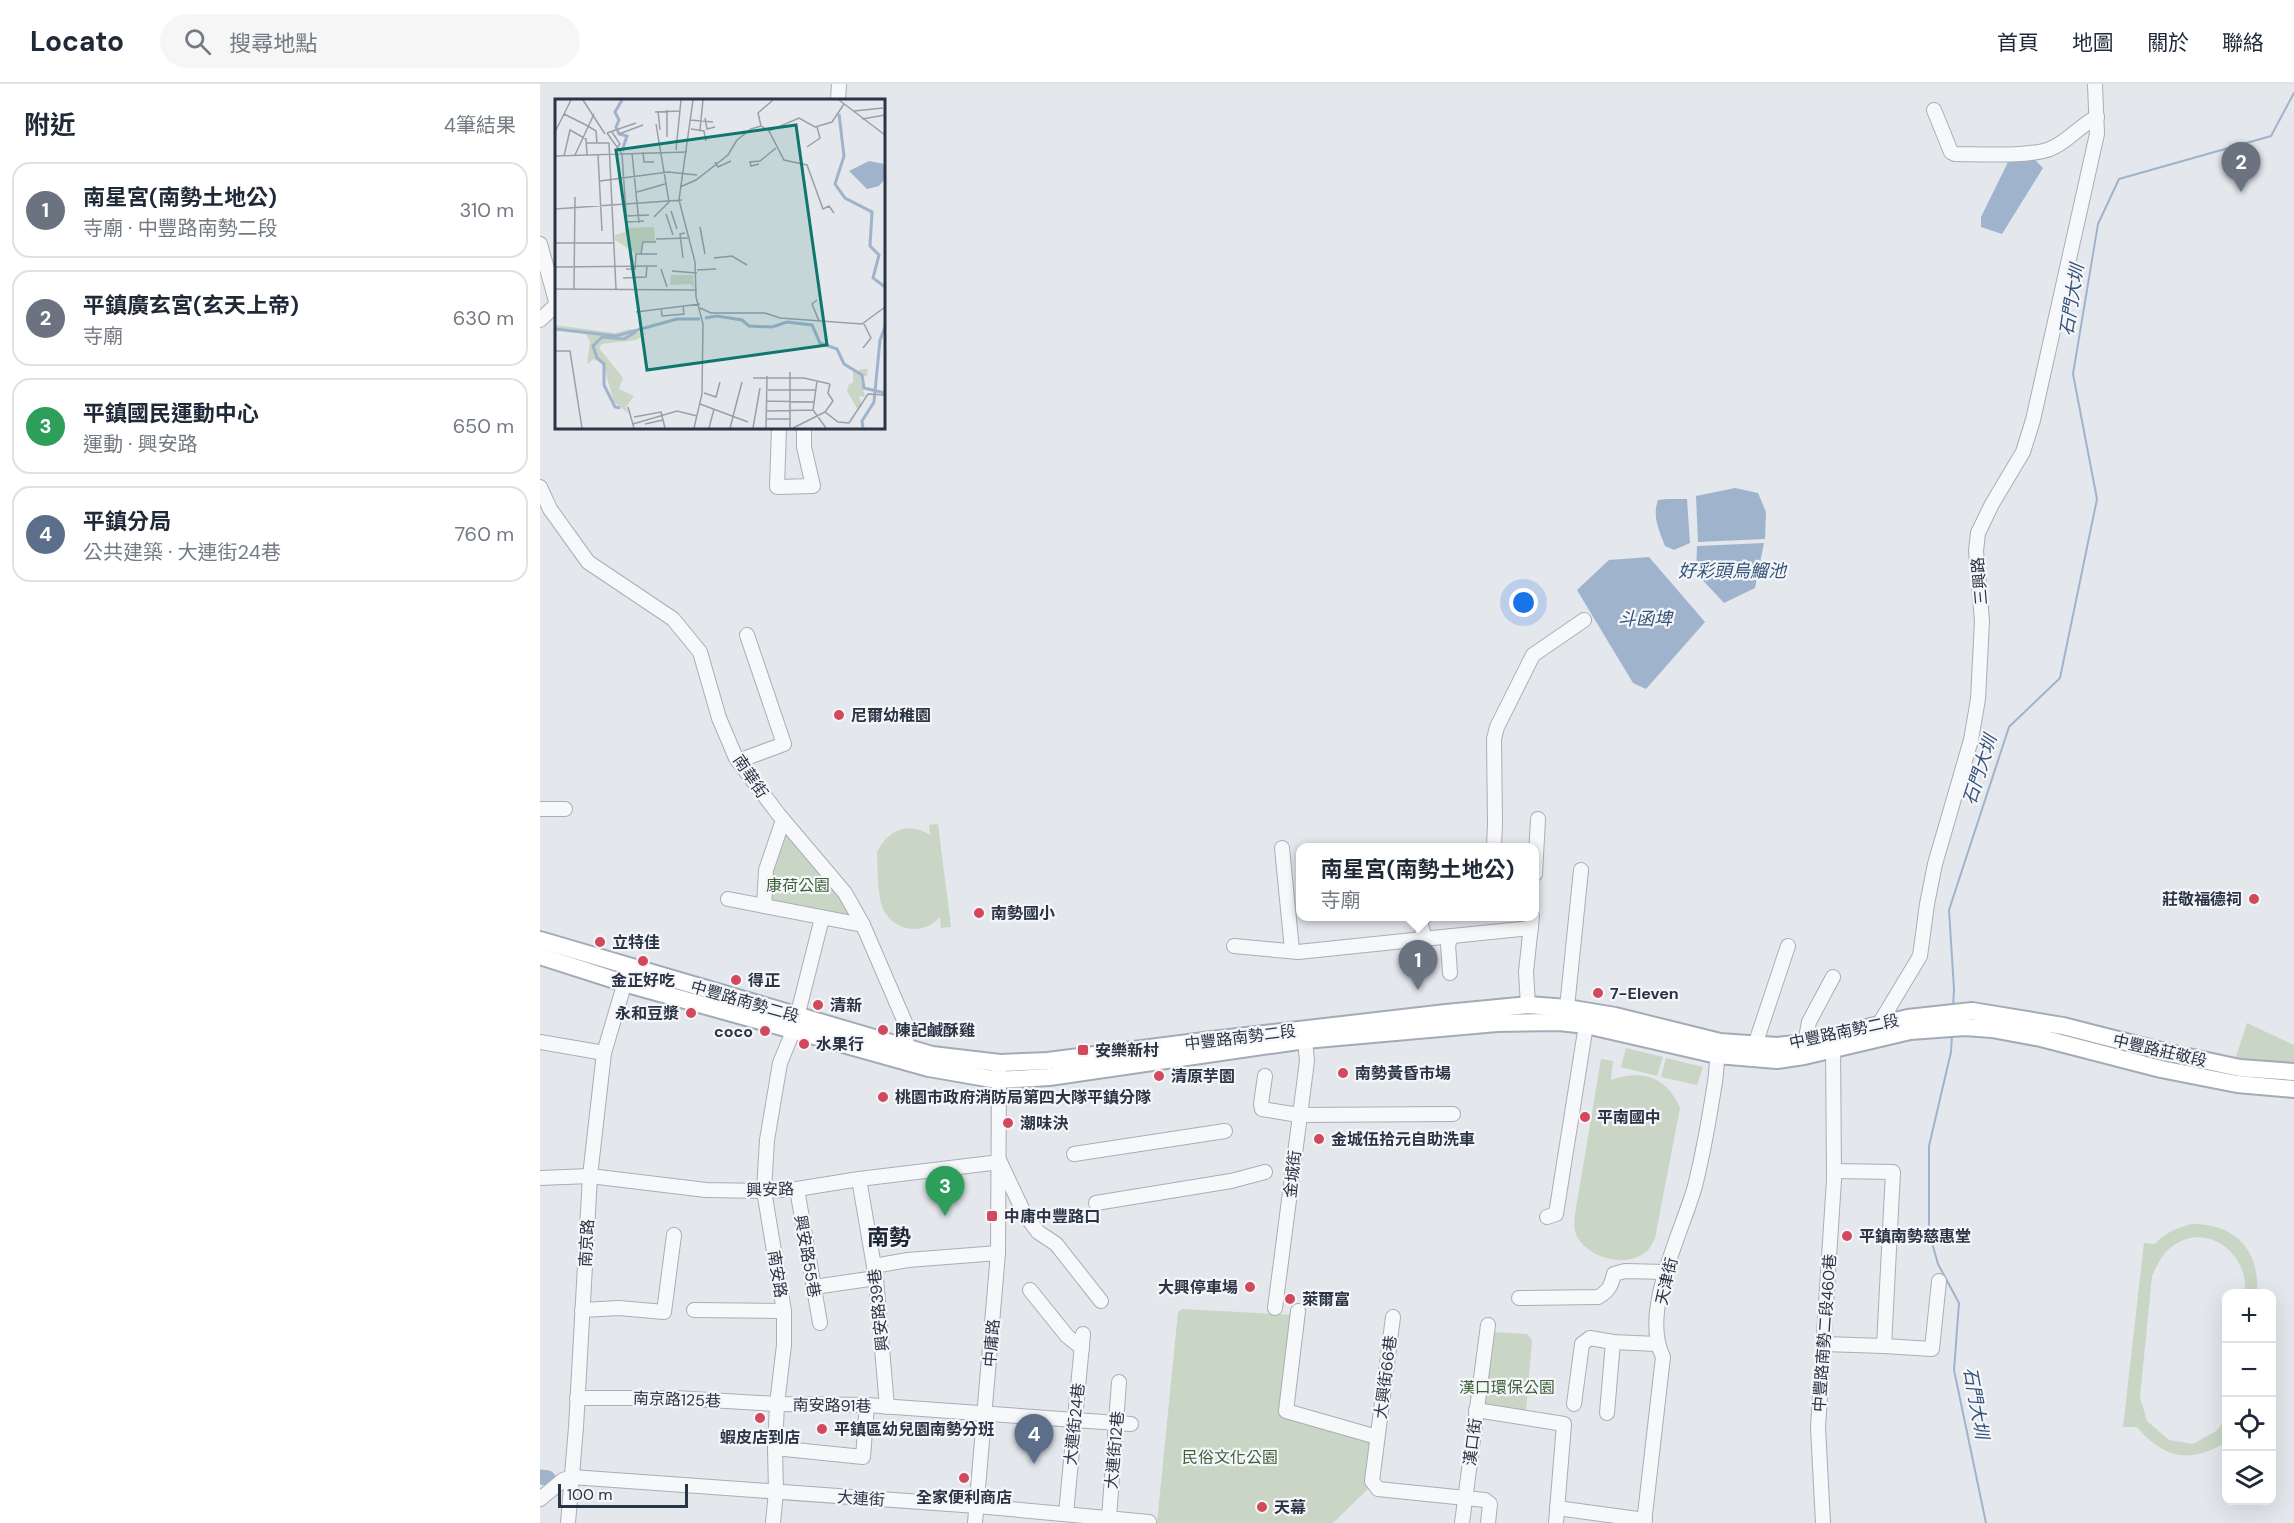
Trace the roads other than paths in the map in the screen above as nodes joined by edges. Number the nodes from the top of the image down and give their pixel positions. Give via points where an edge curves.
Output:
1 (839, 84) edge
2 (2095, 84) edge
3 (838, 99) edge
4 (1934, 110) dead end
5 (2097, 117) junction
6 (540, 244) edge
7 (555, 299) edge
8 (555, 304) edge
9 (540, 320) edge
10 (779, 429) edge
11 (804, 429) edge
12 (540, 487) edge
13 (1584, 620) dead end
14 (747, 635) dead end
15 (738, 761) junction
16 (540, 809) edge
17 (566, 809) dead end
18 (1538, 819) dead end
19 (783, 820) junction
20 (1494, 843) edge
21 (1537, 843) edge
22 (1282, 848) dead end
23 (1581, 870) dead end
24 (728, 899) dead end
25 (764, 906) junction
26 (822, 918) junction
27 (1420, 921) edge
28 (1532, 922) edge
29 (863, 925) junction
30 (1452, 936) junction
31 (1425, 939) junction
32 (540, 940) edge
33 (1234, 946) dead end
34 (1788, 946) dead end
35 (1292, 950) junction
36 (540, 956) edge
37 (1450, 973) dead end
38 (627, 975) junction
39 (1833, 977) dead end
40 (1528, 1005) junction
41 (1567, 1015) junction
42 (1953, 1017) junction
43 (2028, 1019) joint
44 (795, 1023) junction
45 (1586, 1025) junction
46 (1878, 1025) junction
47 (1305, 1040) junction
48 (1869, 1041) junction
49 (540, 1042) edge
50 (1805, 1043) junction
51 (1833, 1043) junction
52 (1755, 1045) junction
53 (1718, 1048) junction
54 (604, 1053) junction
55 (903, 1054) junction
56 (999, 1072) junction
57 (2294, 1072) edge
58 (1265, 1076) dead end
59 (2294, 1089) edge
60 (1453, 1114) dead end
61 (1299, 1115) junction
62 (1225, 1131) dead end
63 (1074, 1154) dead end
64 (1000, 1162) junction
65 (1834, 1171) junction
66 (1265, 1172) dead end
67 (590, 1176) junction
68 (540, 1178) edge
69 (859, 1179) junction
70 (797, 1189) junction
71 (764, 1191) junction
72 (1096, 1203) dead end
73 (1547, 1217) dead end
74 (674, 1235) dead end
75 (998, 1253) junction
76 (875, 1272) junction
77 (1665, 1272) junction
78 (1939, 1281) dead end
79 (814, 1287) junction
80 (1030, 1290) dead end
81 (1519, 1298) dead end
82 (1101, 1301) dead end
83 (1275, 1308) dead end
84 (582, 1310) junction
85 (694, 1310) dead end
86 (783, 1311) junction
87 (1298, 1311) dead end
88 (1393, 1317) dead end
89 (820, 1323) dead end
90 (1488, 1324) dead end
91 (1614, 1342) junction
92 (1657, 1344) junction
93 (1824, 1344) junction
94 (1884, 1346) junction
95 (1119, 1382) dead end
96 (577, 1398) junction
97 (777, 1404) junction
98 (1574, 1404) dead end
99 (867, 1405) junction
100 (887, 1407) junction
101 (1476, 1410) junction
102 (1607, 1413) dead end
103 (984, 1414) junction
104 (1074, 1420) junction
105 (1124, 1423) junction
106 (1377, 1437) junction
107 (775, 1448) junction
108 (572, 1477) junction
109 (776, 1491) junction
110 (1465, 1498) junction
111 (540, 1499) edge
112 (977, 1506) junction
113 (1557, 1508) junction
114 (1066, 1514) junction
115 (1109, 1518) junction
116 (1644, 1521) edge
117 (1149, 1522) edge
118 (568, 1523) edge
119 (773, 1523) edge
120 (975, 1523) edge
121 (1462, 1523) edge
122 (1488, 1523) edge
123 (1556, 1523) edge
124 (1823, 1523) edge

1 - 3 street
2 - 5 street, 三興路
4 - 5 street via 1955,154 2045,150
5 - 46 street, 三興路 via 2093,153 2033,420 2023,452 1978,533 1982,621 1978,699 1971,740 1935,864 1920,956
6 - 7 street
8 - 9 street
10 - 11 street via 777,487 813,486
12 - 15 street, 南華街 via 550,509 588,562 673,620 700,652 719,718
13 - 20 street via 1533,655 1497,727
14 - 15 street via 784,744
15 - 19 street, 南華街
16 - 17 street
18 - 21 street
19 - 25 street via 766,870
19 - 29 street, 南華街 via 845,893
22 - 35 street
23 - 41 street
24 - 25 street
25 - 26 street
26 - 29 street
26 - 44 street, 南安路
27 - 31 street
28 - 30 street
28 - 40 street via 1526,972
29 - 55 street, 南華街 via 907,1027
30 - 31 street
30 - 37 street via 1448,944
31 - 35 street
32 - 38 main road, 中豐路南勢二段
33 - 35 street
34 - 52 street
36 - 38 main road, 中豐路南勢二段
38 - 44 main road, 中豐路南勢二段
38 - 54 street, 南京路
39 - 50 street via 1809,1022
40 - 41 main road, 中豐路南勢二段
40 - 56 main road, 中豐路南勢二段 via 1223,1038 1048,1061
41 - 45 main road, 中豐路南勢二段
41 - 47 main road, 中豐路南勢二段
41 - 53 main road, 中豐路南勢二段 via 1615,1016
42 - 43 main road, 中豐路南勢二段
42 - 46 main road, 中豐路南勢二段 via 1908,1017
42 - 48 main road, 中豐路南勢二段
42 - 59 main road, 中豐路莊敬段 via 1965,1027 2041,1038 2237,1084
43 - 57 main road, 中豐路莊敬段 via 2229,1065
44 - 55 main road, 中豐路南勢二段
44 - 71 street, 南安路 via 780,1063 767,1140
45 - 53 main road, 中豐路南勢二段
45 - 73 street via 1556,1214
46 - 48 street, 三興路
46 - 51 main road, 中豐路南勢二段
47 - 56 main road, 中豐路南勢二段 via 1049,1077
47 - 61 street, 金城街 via 1307,1061
48 - 51 main road, 中豐路南勢二段
49 - 54 street
50 - 51 main road, 中豐路南勢二段
50 - 52 main road, 中豐路南勢二段
51 - 53 main road, 中豐路南勢二段 via 1777,1060
51 - 65 street, 中豐路南勢二段460巷
52 - 53 main road, 中豐路南勢二段
53 - 77 street, 天津街 via 1715,1086 1694,1187
54 - 67 street, 南京路
55 - 56 main road, 中豐路南勢二段 via 929,1068
56 - 64 street, 中庸路
58 - 61 street via 1263,1109
60 - 61 street
61 - 83 street, 金城街
62 - 63 street
64 - 69 street, 興安路
64 - 75 street, 中庸路
64 - 82 street, 中庸路 via 1029,1220 1056,1244
65 - 93 street, 中豐路南勢二段460巷
65 - 94 street via 1893,1173
66 - 72 street
67 - 68 street, 興安路
67 - 71 street, 興安路 via 706,1190
67 - 84 street, 南京路
69 - 70 street, 興安路
69 - 76 street, 興安路39巷
70 - 71 street, 興安路
70 - 79 street, 興安路55巷
71 - 86 street, 南安路
74 - 84 street via 664,1312
75 - 76 street via 908,1260
75 - 103 street, 中庸路
76 - 79 street
76 - 100 street, 興安路39巷
77 - 81 street via 1614,1274 1606,1293 1598,1297
77 - 92 street, 天津街
78 - 94 street via 1932,1348
79 - 89 street, 興安路55巷
80 - 104 street, 大連街24巷 via 1067,1336 1082,1341
84 - 96 street, 南京路
85 - 86 street
86 - 97 street, 南安路 via 784,1345
87 - 106 street via 1286,1411
88 - 106 street, 大興街66巷
90 - 101 street, 漢口街
91 - 92 street
91 - 98 street via 1590,1338 1582,1344
91 - 102 street
92 - 116 street, 天津街 via 1663,1358
93 - 94 street
93 - 124 street, 中豐路南勢二段460巷 via 1818,1427
95 - 105 street, 大連街12巷
96 - 97 street, 南京路125巷
96 - 108 street, 南京路
97 - 99 street, 南安路91巷
97 - 107 street, 南安路
99 - 100 street, 南安路91巷
99 - 107 street via 863,1456
100 - 103 street, 南安路91巷
101 - 110 street, 漢口街
101 - 113 street via 1564,1424
103 - 104 street, 南安路91巷
103 - 112 street, 中庸路
104 - 105 street, 南安路91巷
104 - 114 street, 大連街24巷
105 - 115 street, 大連街12巷
106 - 110 street, 大興街66巷 via 1372,1481 1378,1489
107 - 109 street, 南安路
108 - 109 street, 大連街
108 - 111 street
108 - 118 street, 南京路
109 - 112 street, 大連街
109 - 119 street, 南安路
110 - 121 street, 漢口街
110 - 122 street, 大興街66巷 via 1490,1504
112 - 114 street, 大連街
112 - 120 street, 中庸路
113 - 116 street
113 - 123 street
114 - 115 street, 大連街
115 - 117 street, 大連街

